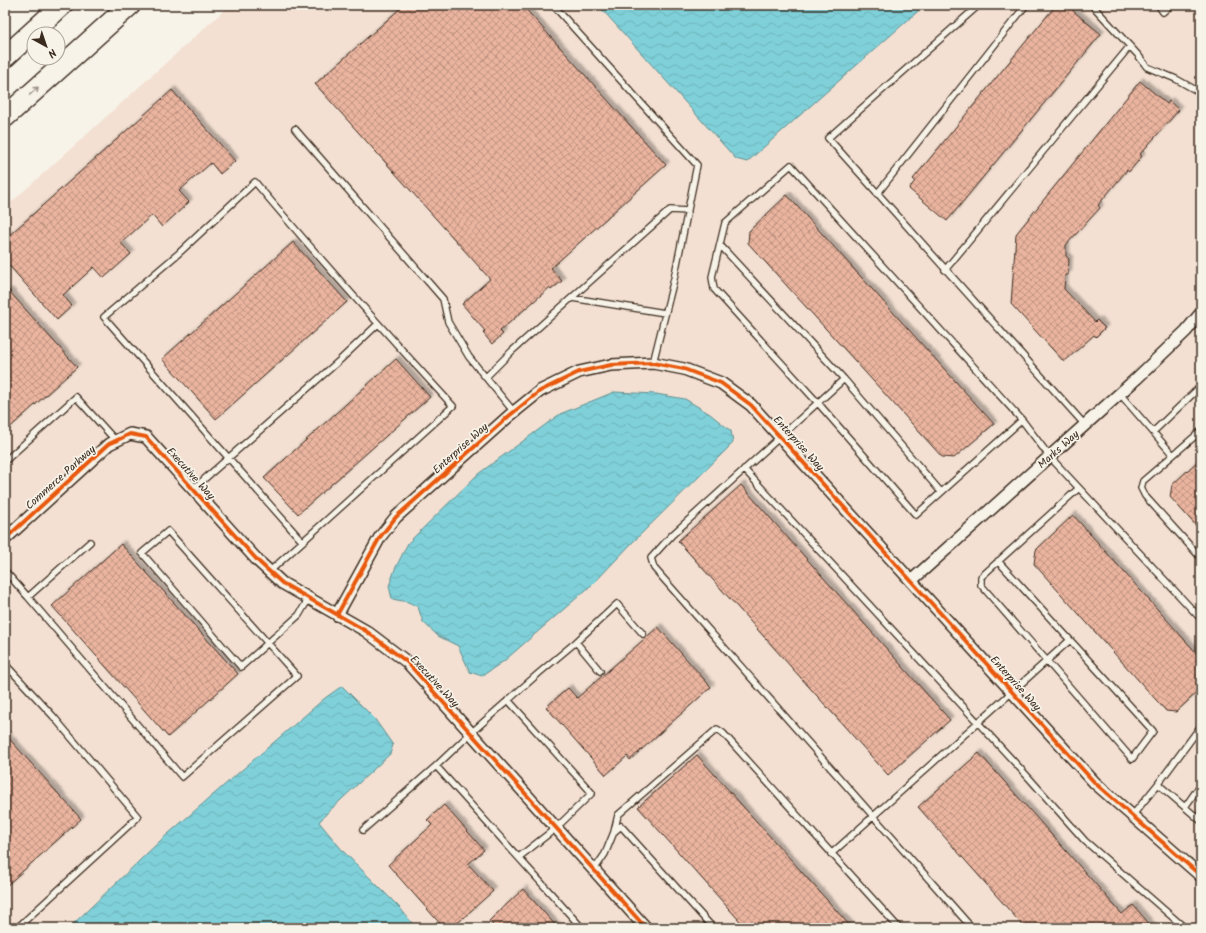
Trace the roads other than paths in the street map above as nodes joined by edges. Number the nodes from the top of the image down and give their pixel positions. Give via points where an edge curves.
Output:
1 (62, 5) edge
2 (130, 5) edge
3 (553, 5) edge
4 (979, 5) edge
5 (1026, 5) edge
6 (1092, 5) edge
7 (1158, 5) edge
8 (1171, 5) edge
9 (1130, 46) junction
10 (5, 57) edge
11 (1201, 93) edge
12 (5, 117) edge
13 (295, 129) dead end
14 (877, 194) junction
15 (688, 211) junction
16 (720, 245) junction
17 (945, 270) junction
18 (572, 298) junction
19 (665, 313) junction
20 (1201, 313) edge
21 (378, 324) junction
22 (653, 363) junction
23 (486, 376) junction
24 (844, 379) junction
25 (1201, 386) edge
26 (1120, 394) junction
27 (818, 403) junction
28 (514, 412) junction
29 (1022, 420) junction
30 (1085, 425) junction
31 (1201, 431) edge
32 (1153, 432) junction
33 (130, 434) joint
34 (781, 436) junction
35 (116, 441) junction
36 (1173, 455) junction
37 (1050, 457) junction
38 (228, 458) junction
39 (5, 461) edge
40 (744, 469) junction
41 (1079, 488) junction
42 (194, 489) junction
43 (941, 492) junction
44 (6, 537) edge
45 (302, 541) junction
46 (90, 542) dead end
47 (1201, 557) edge
48 (998, 561) junction
49 (5, 571) edge
50 (270, 572) junction
51 (911, 581) junction
52 (28, 597) junction
53 (309, 598) junction
54 (337, 615) junction
55 (1201, 619) edge
56 (643, 634) dead end
57 (1070, 640) junction
58 (576, 642) junction
59 (267, 644) junction
60 (1046, 661) junction
61 (5, 664) edge
62 (600, 671) dead end
63 (1012, 692) junction
64 (508, 700) junction
65 (978, 723) junction
66 (1201, 726) edge
67 (471, 733) junction
68 (436, 766) junction
69 (1158, 784) junction
70 (1201, 784) edge
71 (1185, 807) junction
72 (874, 816) junction
73 (1132, 816) junction
74 (1201, 821) edge
75 (556, 828) junction
76 (363, 830) dead end
77 (614, 832) junction
78 (831, 854) junction
79 (519, 857) junction
80 (594, 870) junction
81 (1201, 876) edge
82 (17, 928) edge
83 (582, 928) edge
84 (646, 928) edge
85 (712, 928) edge
86 (899, 928) edge
87 (972, 928) edge
88 (1186, 928) edge

1 - 10 highway
12 -> 2 highway
3 - 15 lane via 697,165
4 - 14 lane via 828,138
5 - 14 lane
6 - 9 lane
7 - 8 lane via 1163,12
9 - 11 lane via 1147,67 1176,78
9 - 17 lane
13 - 23 lane via 443,299 448,322 469,357
14 - 17 lane
15 - 18 lane via 670,210
15 - 19 lane
16 - 24 lane
16 - 27 lane via 712,277 714,289
16 - 29 lane via 725,223 791,165
17 - 30 lane
18 - 19 lane
18 - 23 lane
19 - 22 lane
20 - 26 street, Marks Way via 1186,331
21 - 38 lane
21 - 38 lane via 255,182 104,317
21 - 45 lane via 452,406
22 - 28 street, Enterprise Way via 611,365 579,372 540,391
22 - 34 street, Enterprise Way via 684,369 721,383 751,405
23 - 28 lane
24 - 27 lane
24 - 43 lane
25 - 32 lane
26 - 30 street, Marks Way
26 - 32 lane
27 - 34 lane
27 - 43 lane via 916,515
28 - 54 street, Enterprise Way via 396,517 380,537
29 - 37 lane
29 - 43 lane
30 - 37 street, Marks Way
31 - 36 lane
32 - 36 lane
33 - 35 street, Commerce Parkway
33 - 42 street, Executive Way via 146,437
34 - 40 lane
34 - 51 street, Enterprise Way
35 - 39 lane via 76,398
35 - 44 street, Commerce Parkway via 109,444
36 - 47 lane via 1143,481 1141,488 1145,496
37 - 41 lane
37 - 51 street, Marks Way
38 - 42 lane
38 - 45 lane
40 - 65 lane
40 - 72 lane via 672,535 651,558 654,568
41 - 48 lane
41 - 55 lane
42 - 50 street, Executive Way
45 - 50 lane
46 - 52 lane
48 - 57 lane
48 - 60 lane via 981,576 981,585
49 - 52 lane
50 - 53 street, Executive Way via 282,583
51 - 63 street, Enterprise Way
52 - 59 lane via 182,777 297,676
53 - 54 street, Executive Way
53 - 59 lane via 299,615
54 - 67 street, Executive Way via 366,631 407,662
56 - 58 lane via 616,604
57 - 60 lane
57 - 60 lane via 1153,731 1132,760
58 - 62 lane
58 - 64 lane
59 - 59 lane via 241,667 142,553 168,531
60 - 63 lane
61 - 82 lane via 53,716 138,817
63 - 65 lane
63 - 73 street, Enterprise Way via 1095,783
64 - 67 lane
64 - 75 lane via 592,793
65 - 72 lane
65 - 88 lane via 1085,842
66 - 69 lane
67 - 68 lane
67 - 75 street, Executive Way
68 - 76 lane
68 - 79 lane
69 - 71 lane
69 - 73 lane
70 - 71 lane
71 - 74 lane
72 - 78 lane
72 - 87 lane
73 - 81 street, Enterprise Way
75 - 79 lane
75 - 80 street, Executive Way
77 - 78 lane via 618,815 717,729
77 - 80 lane via 605,854
77 - 85 lane via 621,826
78 - 86 lane
79 - 83 lane
80 - 84 street, Executive Way

